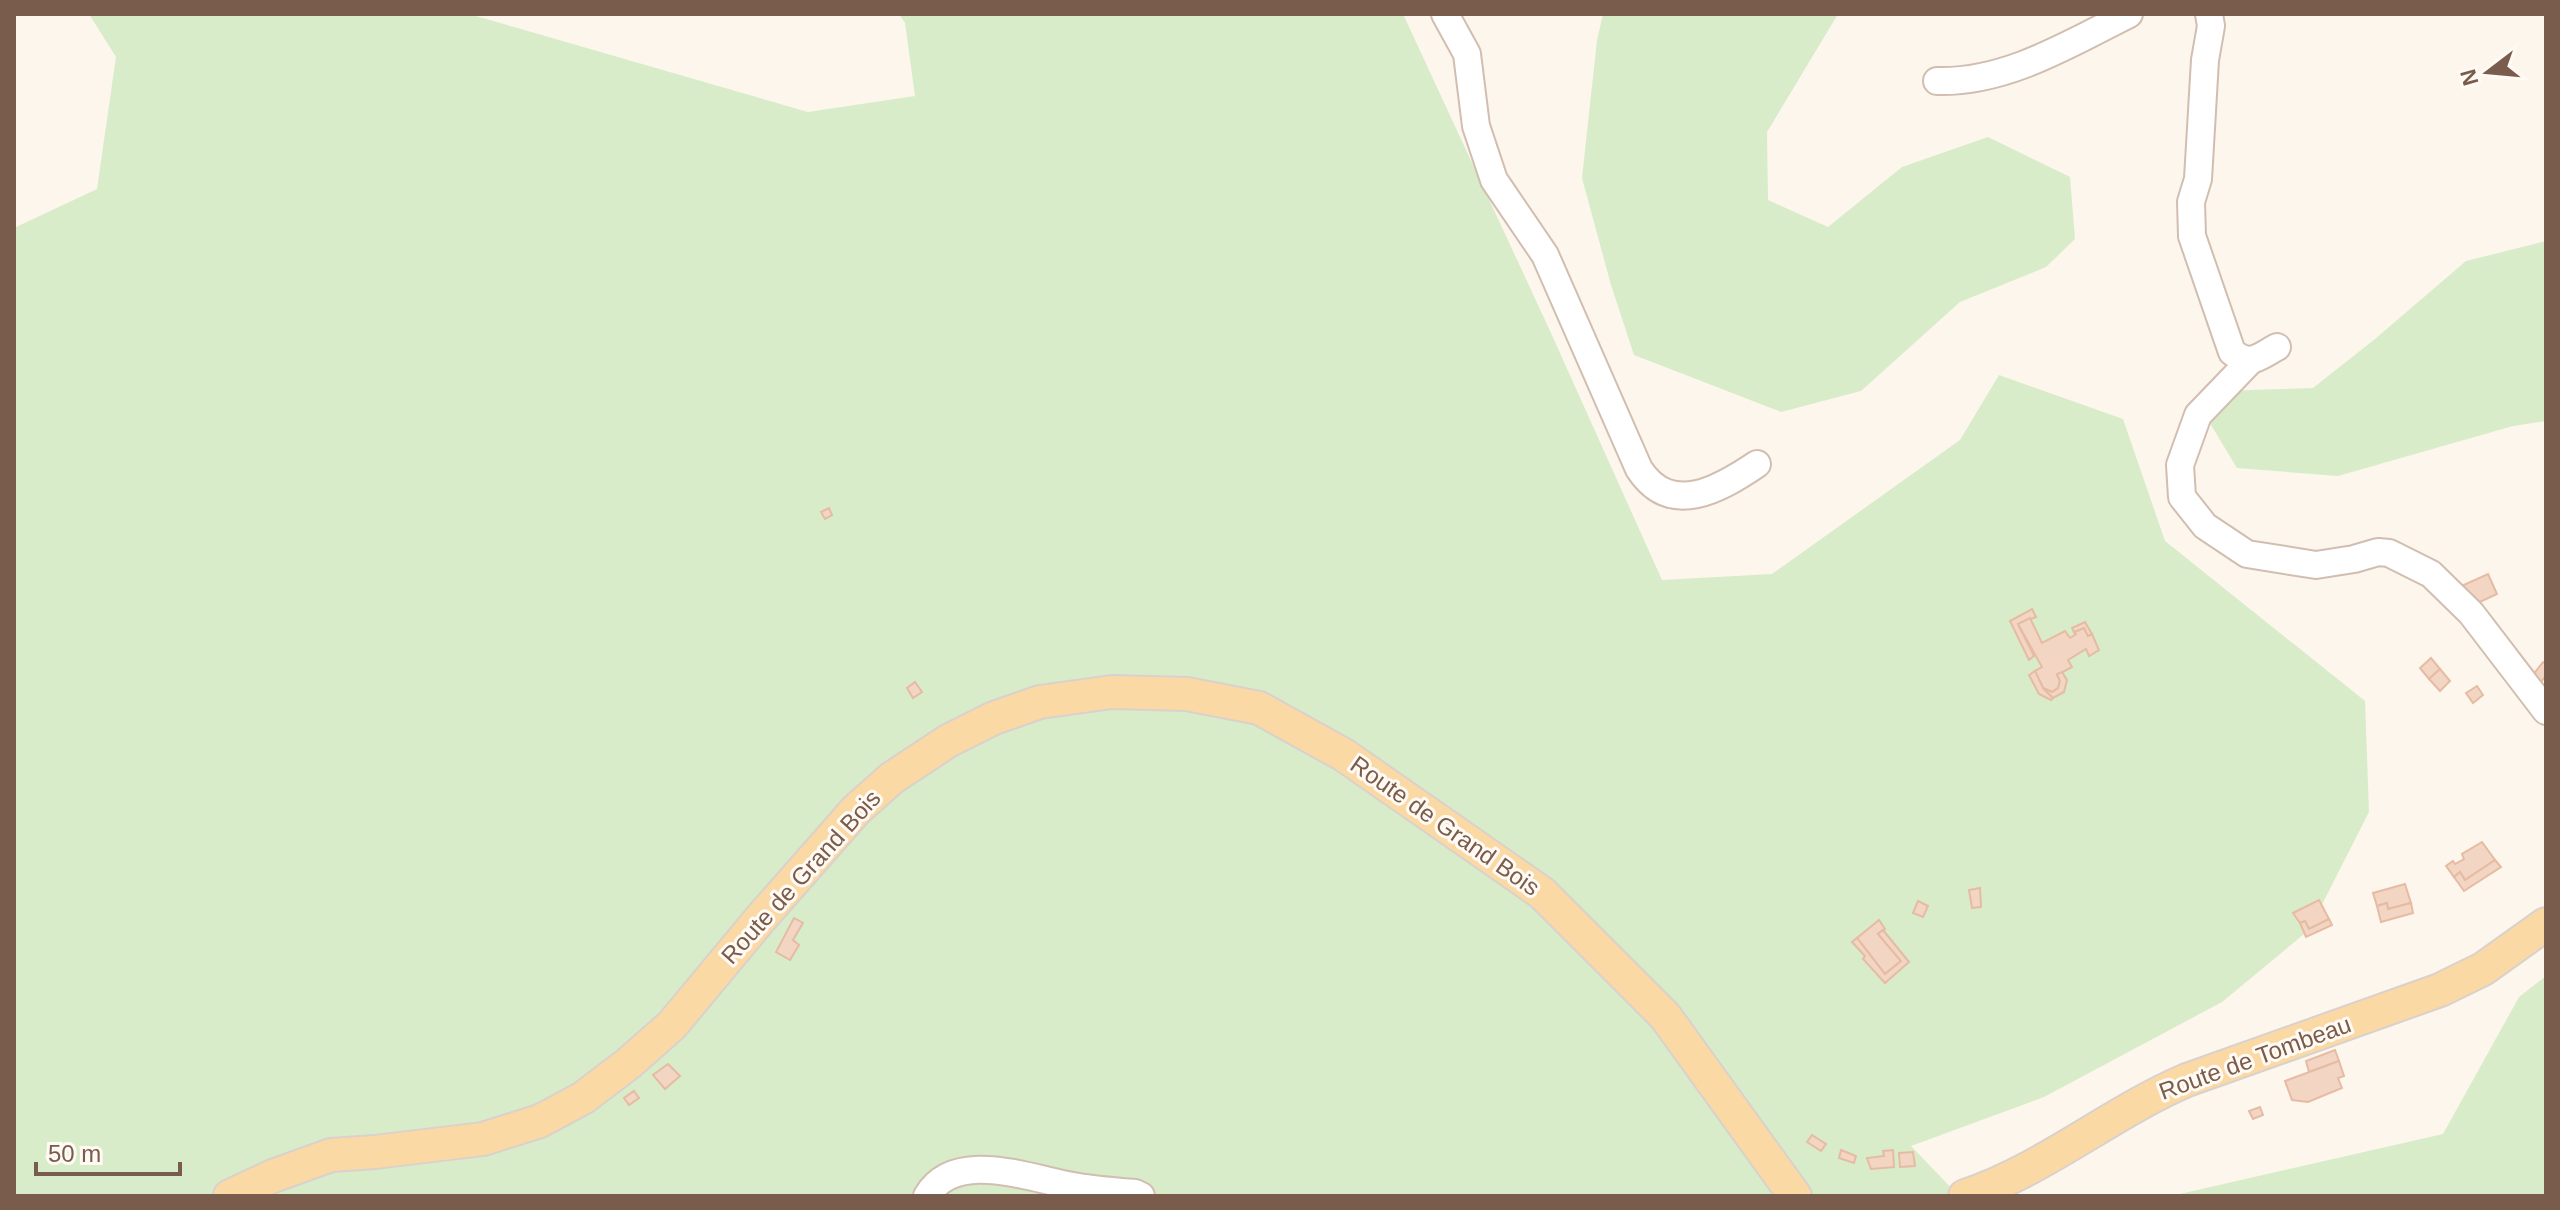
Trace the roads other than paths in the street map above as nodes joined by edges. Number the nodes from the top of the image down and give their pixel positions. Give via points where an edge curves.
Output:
1 (1445, 14) edge
2 (2129, 14) edge
3 (2209, 14) edge
4 (1937, 81) dead end
5 (2277, 347) dead end
6 (2250, 361) junction
7 (1757, 464) dead end
8 (2546, 711) edge
9 (2546, 924) edge
10 (230, 1196) edge
11 (927, 1196) edge
12 (1141, 1196) edge
13 (1795, 1196) edge
14 (1965, 1196) edge

1 - 7 street via 1467,54 1476,126 1494,180 1545,255 1648,483 1670,495 1708,493
2 - 4 street via 1993,75
3 - 6 street via 2192,236 2232,352
5 - 6 street
6 - 8 street via 2198,415 2180,465 2182,497 2205,526 2247,554 2316,565 2389,553 2431,574 2471,613
9 - 14 main road, Route de Tombeau via 2483,969 2440,990 2158,1092 1997,1185
10 - 13 main road, Route de Grand Bois via 331,1155 483,1139 540,1121 583,1098 672,1025 856,810 892,778 994,718 1040,702 1112,692 1187,694 1259,708 1344,755 1542,893 1665,1016
11 - 12 street via 950,1176 992,1168

